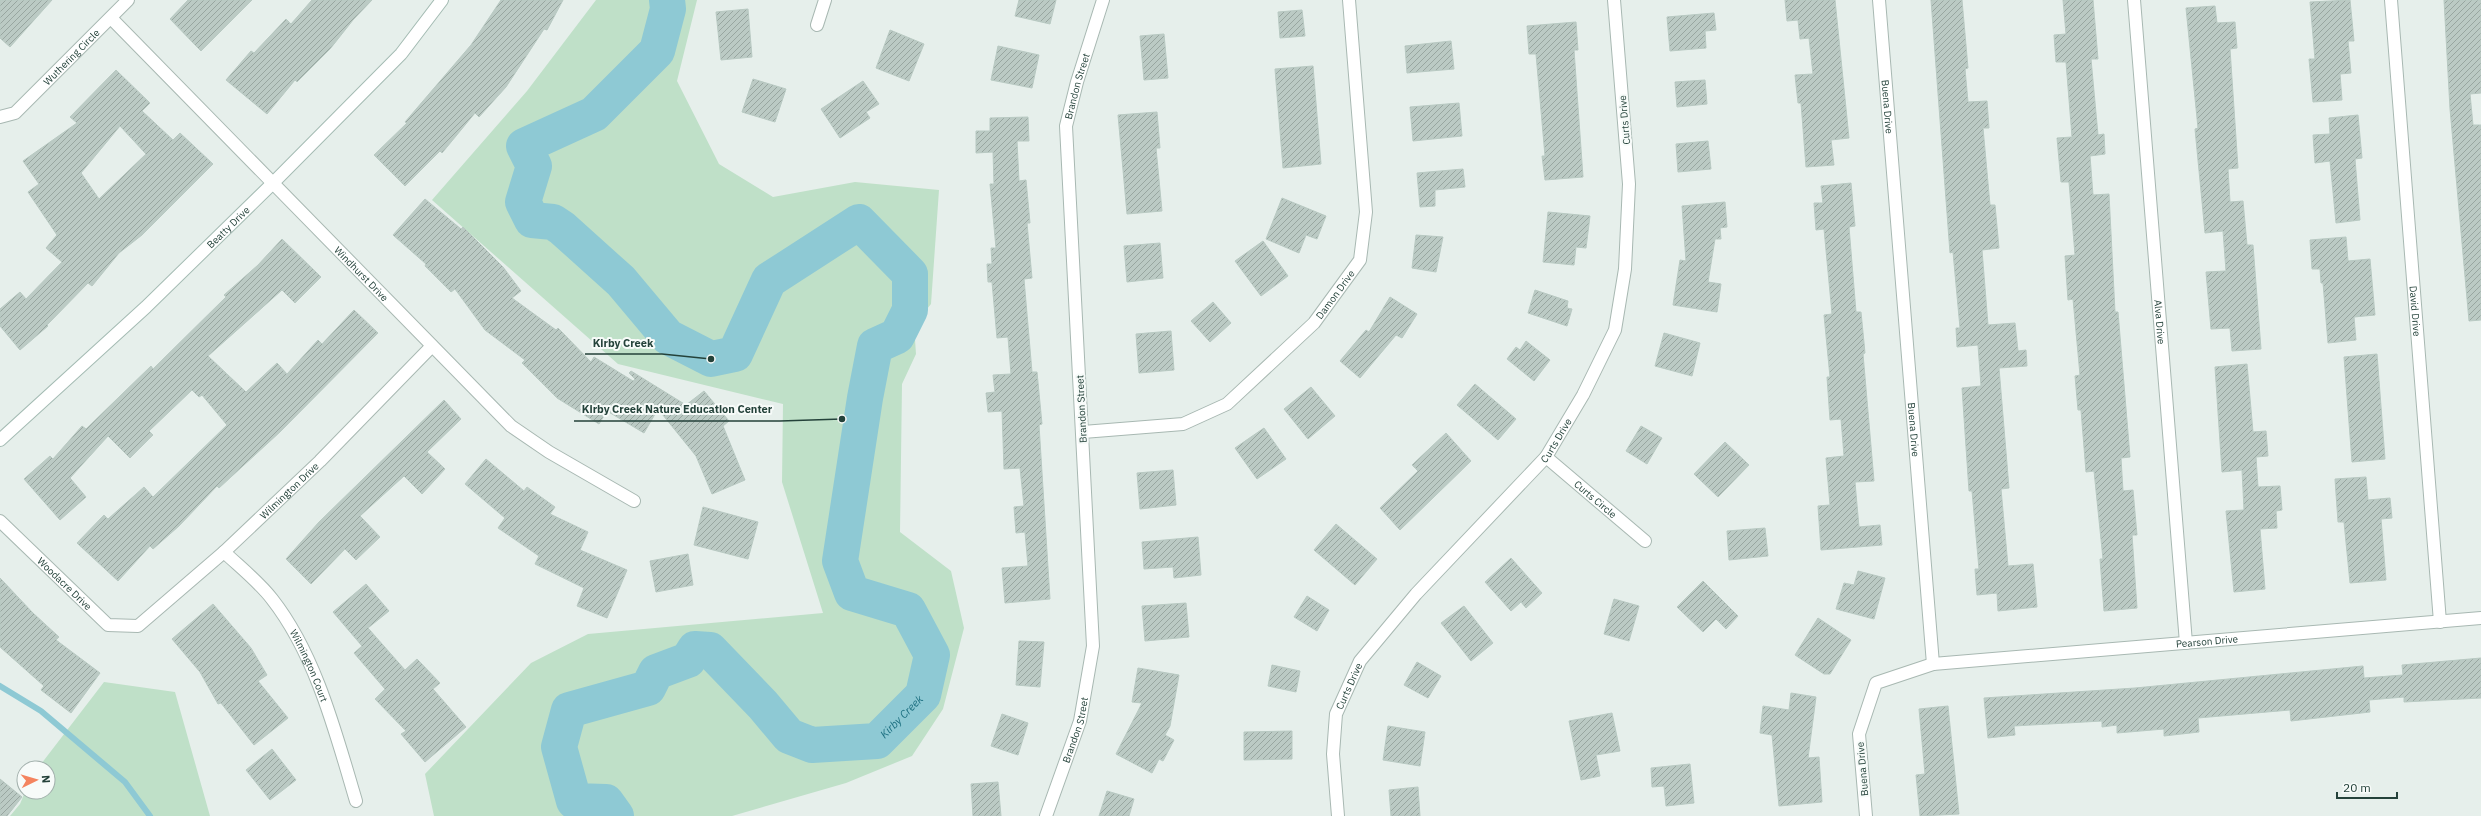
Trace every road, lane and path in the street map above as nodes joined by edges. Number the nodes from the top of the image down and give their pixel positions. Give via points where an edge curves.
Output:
1 (128, 0) edge
2 (442, 0) edge
3 (825, 0) edge
4 (1103, 0) edge
5 (1349, 0) edge
6 (1614, 0) edge
7 (1879, 0) edge
8 (2134, 0) edge
9 (2391, 0) edge
10 (111, 18) junction
11 (817, 25) dead end
12 (0, 117) edge
13 (273, 182) junction
14 (432, 346) junction
15 (1083, 432) junction
16 (0, 440) edge
17 (1546, 457) junction
18 (634, 502) dead end
19 (0, 521) edge
20 (1644, 541) dead end
21 (224, 552) junction
22 (2481, 618) edge
23 (2440, 622) junction
24 (138, 626) joint
25 (2186, 643) junction
26 (1933, 664) junction
27 (356, 801) dead end
28 (1046, 816) edge
29 (1338, 816) edge
30 (1866, 816) edge

1 - 10 street, Wuthering Circle
2 - 13 street, Beatty Drive via 401,54
3 - 11 street
4 - 15 street, Brandon Street via 1066,126
5 - 15 street, Damon Drive via 1366,212 1360,260 1314,323 1227,404 1183,424
6 - 17 street, Curts Drive via 1629,184 1625,269 1616,330 1583,395
7 - 26 street, Buena Drive
8 - 25 street, Alva Drive
9 - 23 street, David Drive
10 - 12 street, Wuthering Circle via 15,113
10 - 13 street, Windhurst Drive
13 - 14 street, Windhurst Drive
13 - 16 street, Beatty Drive via 146,307
14 - 18 street, Windhurst Drive via 511,426 549,452
14 - 21 street, Wilmington Drive via 320,461
15 - 28 street, Brandon Street via 1093,646 1080,720
17 - 20 street, Curts Circle
17 - 29 street, Curts Drive via 1416,594 1360,661 1336,714 1333,754
19 - 24 street, Woodacre Drive via 108,625
21 - 24 street, Wilmington Drive
21 - 27 street, Wilmington Court via 272,598 295,633 328,710
22 - 23 street, Pearson Drive
23 - 25 street, Pearson Drive
25 - 26 street, Pearson Drive
26 - 30 street, Buena Drive via 1876,683 1859,734

